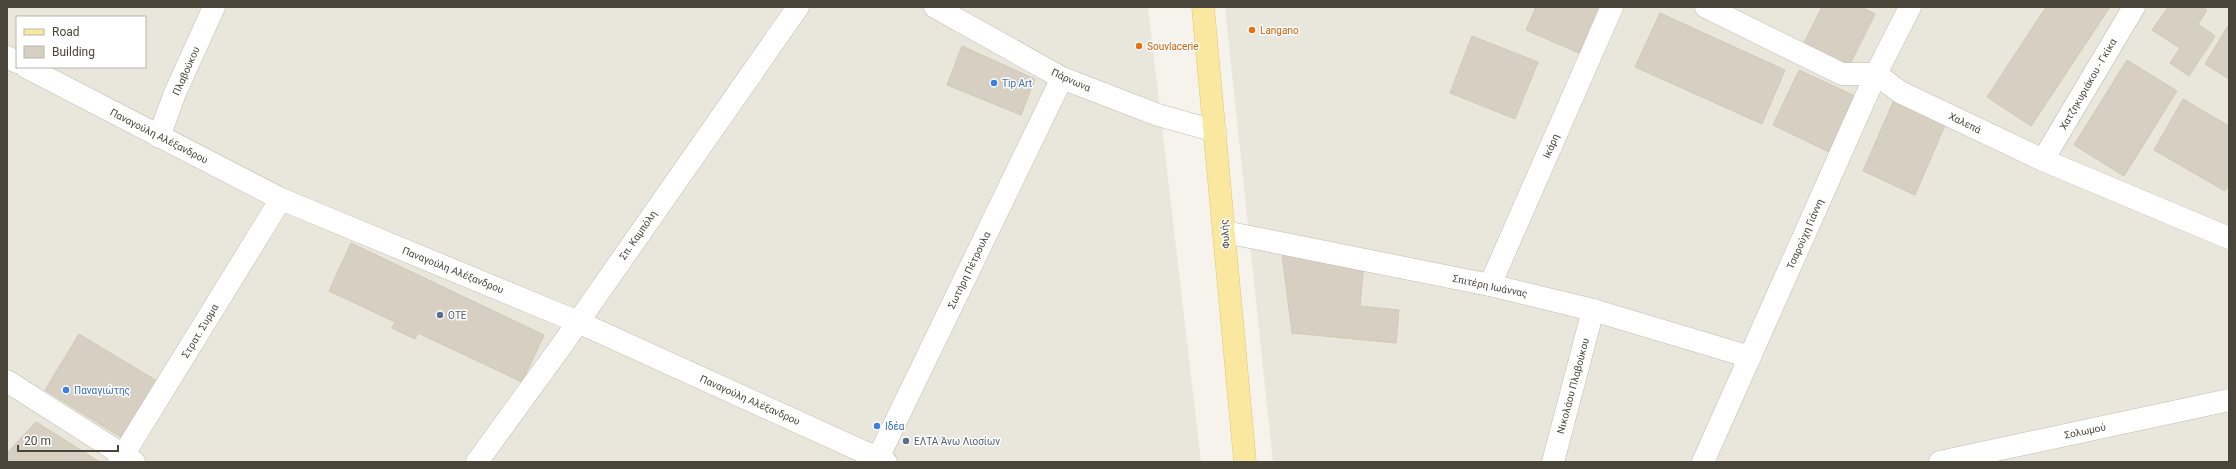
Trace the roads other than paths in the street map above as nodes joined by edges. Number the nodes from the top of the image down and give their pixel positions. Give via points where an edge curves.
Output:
1 (214, 7) edge
2 (798, 7) edge
3 (935, 7) edge
4 (1203, 7) edge
5 (1612, 7) edge
6 (1706, 7) edge
7 (1910, 7) edge
8 (2134, 7) edge
9 (7, 57) edge
10 (16, 62) edge
11 (28, 68) edge
12 (1876, 74) junction
13 (1062, 78) junction
14 (1215, 131) junction
15 (159, 136) junction
16 (2043, 160) junction
17 (281, 199) junction
18 (1225, 232) junction
19 (2229, 238) edge
20 (1490, 285) junction
21 (1593, 310) junction
22 (578, 322) junction
23 (1750, 357) junction
24 (7, 381) edge
25 (2229, 400) edge
26 (126, 460) edge
27 (880, 461) edge
28 (477, 462) edge
29 (1245, 462) edge
30 (1554, 462) edge
31 (1703, 462) edge
32 (1940, 462) edge

1 - 15 street, Πλαβούκου
2 - 22 street, Σπ. Καμπόλη
3 - 13 street, Πάρνωνα
4 - 14 main road, Φυλής
5 - 20 street, Ικάρη
6 - 12 street via 1842,74
7 - 12 street, Τσαρούχη Γιάννη
8 - 16 street, Χατζηκυριάκου - Γκίκα
9 - 10 street
11 - 15 street, Παναγούλη Αλέξανδρου
12 - 16 street, Χαλεπά via 1900,92
12 - 23 street, Τσαρούχη Γιάννη
13 - 14 street, Πάρνωνα via 1158,115
13 - 27 street, Σωτήρη Πέτρουλα
14 - 18 main road, Φυλής
15 - 17 street, Παναγούλη Αλέξανδρου
16 - 19 street, Χαλεπά
17 - 22 street, Παναγούλη Αλέξανδρου
17 - 26 street, Στρατ. Συρμα
18 - 20 street, Σπιτέρη Ιωάννας
18 - 29 main road, Φυλής
20 - 21 street, Σπιτέρη Ιωάννας
21 - 23 street, Σπιτέρη Ιωάννας
21 - 30 street, Νικολάου Πλαβούκου
22 - 27 street, Παναγούλη Αλέξανδρου
22 - 28 street, Σπ. Καμπόλη
23 - 31 street, Τσαρούχη Γιάννη
24 - 26 street
25 - 32 street, Σολωμού

